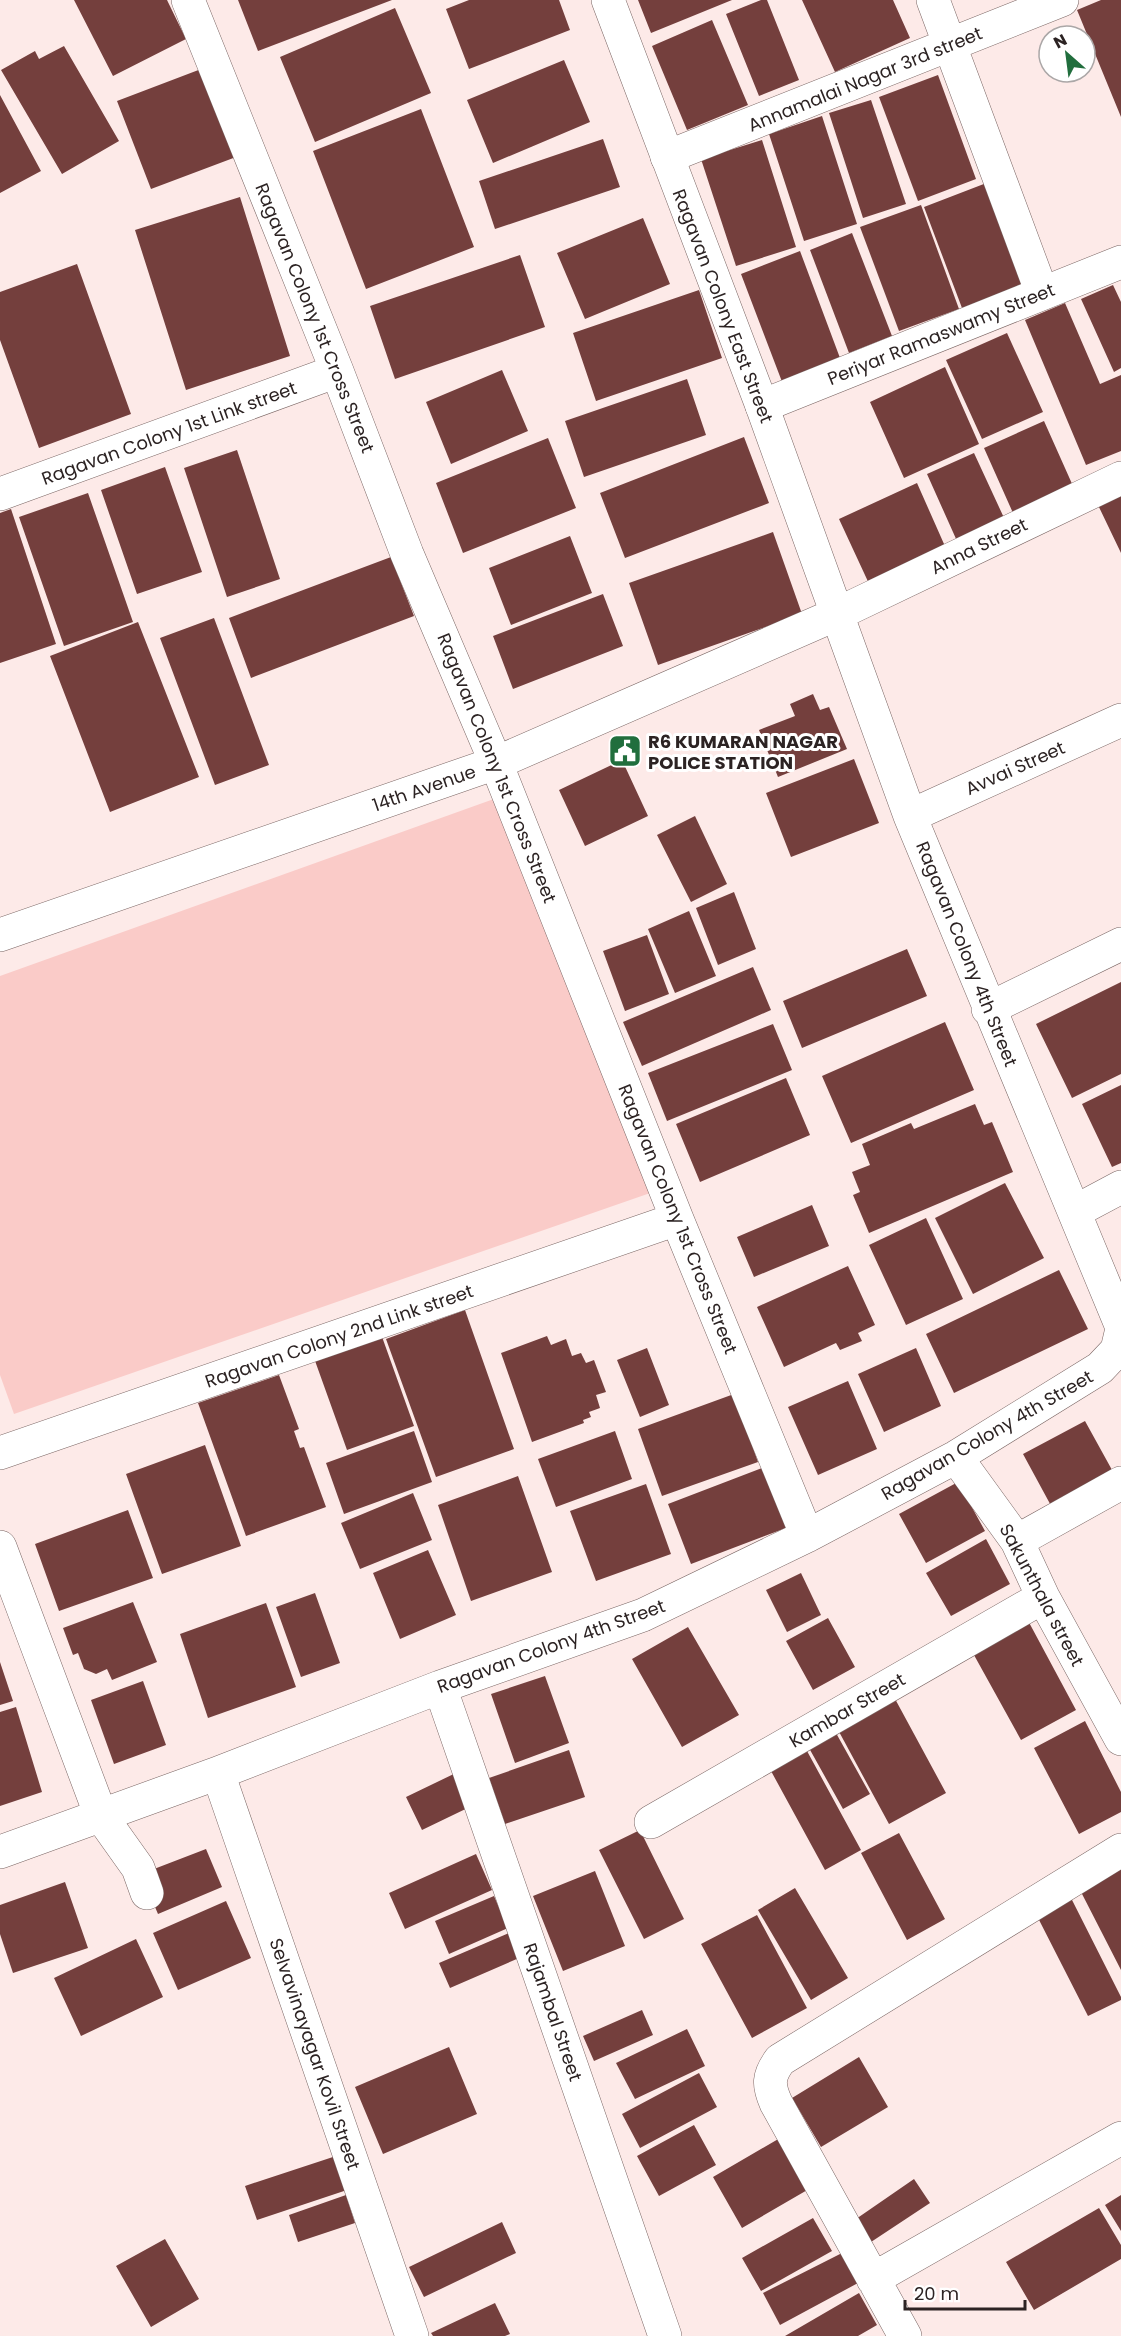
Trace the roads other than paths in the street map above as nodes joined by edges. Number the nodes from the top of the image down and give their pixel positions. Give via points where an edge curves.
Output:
1 (188, 0) edge
2 (608, 0) edge
3 (933, 0) edge
4 (1062, 0) edge
5 (951, 45) junction
6 (667, 157) junction
7 (1121, 262) edge
8 (1042, 293) junction
9 (338, 371) junction
10 (762, 406) junction
11 (1121, 478) edge
12 (0, 494) edge
13 (837, 614) junction
14 (1121, 720) edge
15 (496, 763) junction
16 (910, 816) junction
17 (0, 935) edge
18 (1121, 944) edge
19 (988, 1009) junction
20 (1121, 1187) edge
21 (1076, 1211) junction
22 (677, 1219) junction
23 (1121, 1324) edge
24 (1121, 1333) edge
25 (0, 1453) edge
26 (956, 1456) junction
27 (1121, 1483) edge
28 (807, 1536) junction
29 (1017, 1541) junction
30 (0, 1547) edge
31 (1043, 1597) junction
32 (440, 1687) junction
33 (1121, 1739) edge
34 (218, 1773) junction
35 (101, 1816) junction
36 (651, 1822) dead end
37 (1121, 1850) edge
38 (0, 1852) edge
39 (147, 1893) dead end
40 (1121, 2138) edge
41 (873, 2279) junction
42 (412, 2336) edge
43 (665, 2336) edge
44 (905, 2336) edge

1 - 9 street, Ragavan Colony 1st Cross Street
2 - 6 street, Ragavan Colony East Street
3 - 5 street
4 - 5 street, Annamalai Nagar 3rd street
5 - 6 street, Annamalai Nagar 3rd street
5 - 8 street
6 - 10 street, Ragavan Colony East Street
7 - 8 street, Periyar Ramaswamy Street
8 - 10 street, Periyar Ramaswamy Street
9 - 12 street, Ragavan Colony 1st Link street
9 - 15 street, Ragavan Colony 1st Cross Street via 407,554
10 - 13 street, Ragavan Colony East Street
11 - 13 street, Anna Street
13 - 15 street, 14th Avenue
13 - 16 street, Ragavan Colony 4th Street
14 - 16 street, Avvai Street
15 - 17 street, 14th Avenue
15 - 22 street, Ragavan Colony 1st Cross Street
16 - 19 street, Ragavan Colony 4th Street
18 - 19 street
19 - 21 street, Ragavan Colony 4th Street
20 - 21 street
21 - 23 street, Ragavan Colony 4th Street
22 - 25 street, Ragavan Colony 2nd Link street
22 - 28 street, Ragavan Colony 1st Cross Street
24 - 26 street, Ragavan Colony 4th Street via 1117,1350 1101,1368
26 - 28 street, Ragavan Colony 4th Street
26 - 29 street, Sakunthala street
27 - 29 street
28 - 32 street, Ragavan Colony 4th Street via 643,1615
29 - 31 street, Sakunthala street
30 - 35 street
31 - 33 street, Sakunthala street
31 - 36 street, Kambar Street
32 - 34 street, Ragavan Colony 4th Street
32 - 43 street, Rajambal Street
34 - 35 street, Ragavan Colony 4th Street
34 - 42 street, Selvavinayagar Kovil Street
35 - 38 street, Ragavan Colony 4th Street
35 - 39 street via 138,1868
37 - 41 street via 780,2060 771,2072 768,2086 776,2103
40 - 41 street
41 - 44 street

